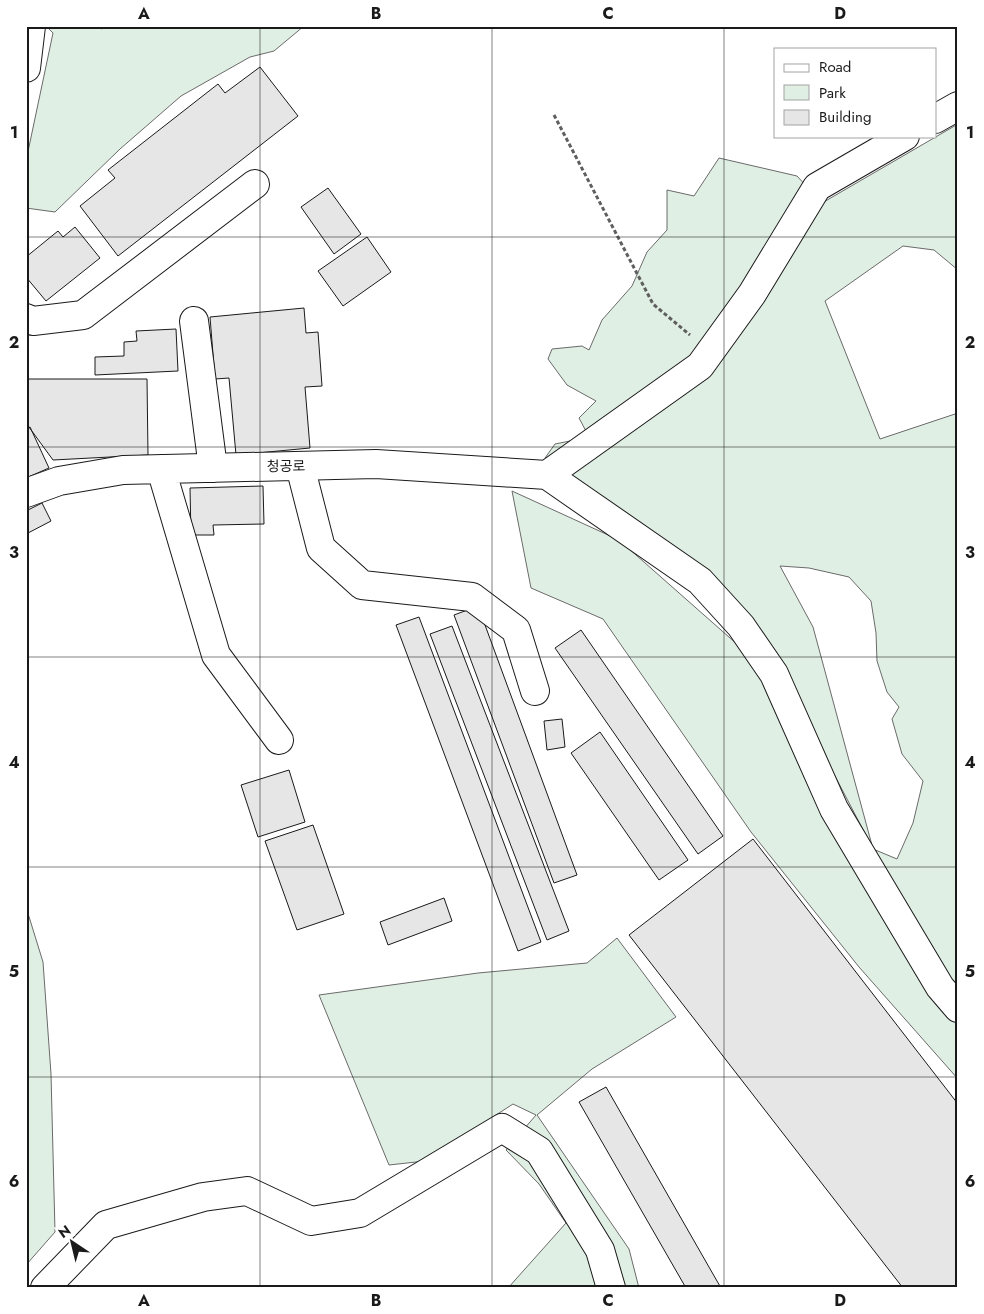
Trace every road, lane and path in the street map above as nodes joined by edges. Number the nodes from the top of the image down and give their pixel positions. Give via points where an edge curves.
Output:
1 (31, 26) edge
2 (26, 68) edge
3 (958, 106) edge
4 (554, 115) dead end
5 (936, 118) edge
6 (902, 138) edge
7 (255, 184) dead end
8 (26, 318) edge
9 (194, 321) dead end
10 (710, 352) junction
11 (300, 466) junction
12 (213, 468) junction
13 (161, 469) junction
14 (547, 475) junction
15 (26, 493) edge
16 (536, 691) dead end
17 (279, 740) dead end
18 (958, 1008) edge
19 (45, 1288) edge
20 (611, 1288) edge

1 - 2 street
3 - 5 street
4 - 10 path via 653,304
6 - 10 street via 817,187 752,294
7 - 8 street via 84,315 33,321
9 - 12 street
10 - 14 street via 700,366
11 - 12 street, 청공로
11 - 14 street, 청공로 via 376,464
11 - 16 street via 321,548 362,585 472,597 516,630
12 - 13 street, 청공로
13 - 15 street, 청공로 via 123,470 59,481
13 - 17 street via 216,656
14 - 18 street via 700,582 741,626 774,674 834,809 940,987
19 - 20 street via 106,1225 202,1197 247,1191 311,1221 360,1213 502,1128 539,1151 600,1250

